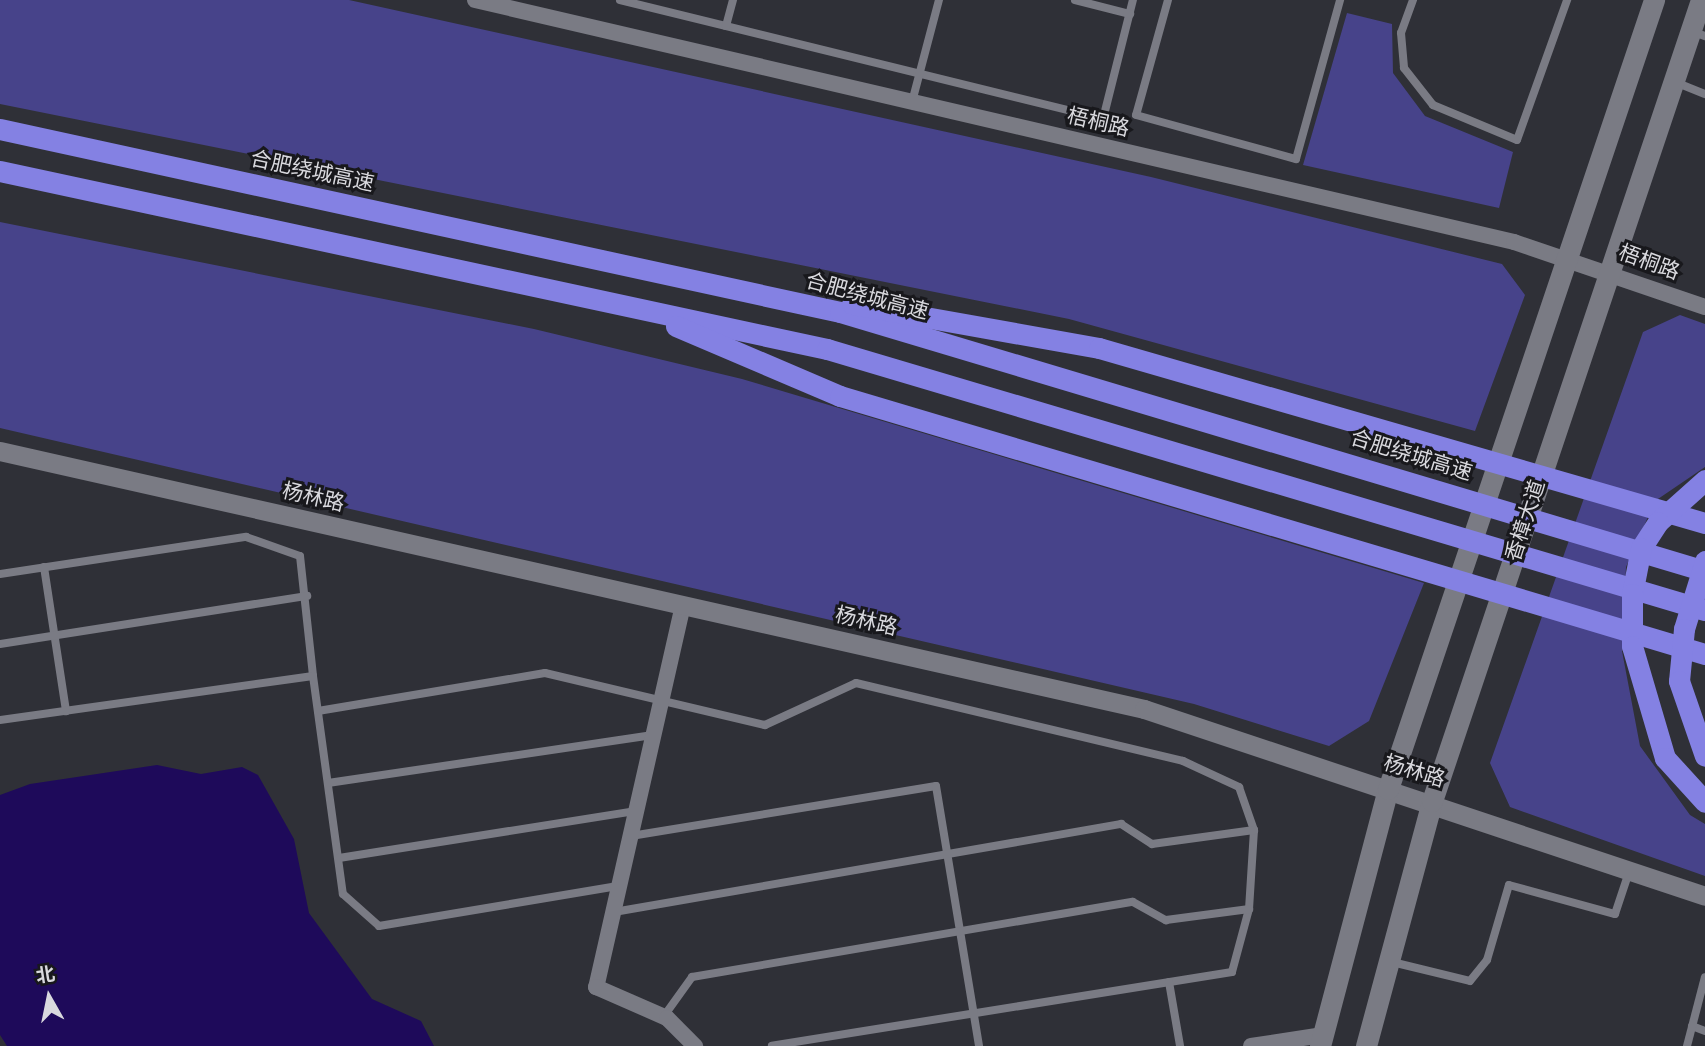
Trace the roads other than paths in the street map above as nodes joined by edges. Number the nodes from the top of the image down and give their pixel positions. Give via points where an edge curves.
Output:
1 (475, 0) edge
2 (620, 0) edge
3 (733, 0) edge
4 (939, 0) edge
5 (1075, 0) edge
6 (1133, 0) edge
7 (1168, 0) edge
8 (1340, 0) edge
9 (1413, 0) edge
10 (1567, 0) edge
11 (1654, 0) edge
12 (1701, 0) edge
13 (1130, 14) junction
14 (726, 26) junction
15 (1698, 34) edge
16 (920, 74) junction
17 (1673, 82) junction
18 (1705, 93) edge
19 (912, 102) junction
20 (0, 129) edge
21 (0, 171) edge
22 (1563, 256) junction
23 (643, 269) junction
24 (1609, 271) junction
25 (629, 306) junction
26 (1705, 307) edge
27 (0, 451) edge
28 (1705, 480) edge
29 (1705, 523) edge
30 (1705, 561) edge
31 (44, 568) junction
32 (1705, 571) edge
33 (0, 574) edge
34 (307, 596) junction
35 (683, 604) junction
36 (1705, 610) edge
37 (54, 635) junction
38 (0, 644) edge
39 (1705, 654) edge
40 (313, 676) junction
41 (661, 701) junction
42 (318, 710) junction
43 (66, 711) junction
44 (0, 720) edge
45 (654, 735) junction
46 (1705, 756) edge
47 (328, 783) junction
48 (1388, 789) junction
49 (1432, 801) junction
50 (1705, 802) edge
51 (636, 810) junction
52 (1254, 830) junction
53 (631, 836) junction
54 (947, 854) junction
55 (339, 858) junction
56 (1629, 870) junction
57 (619, 886) junction
58 (1705, 896) edge
59 (1249, 909) junction
60 (614, 912) junction
61 (960, 931) junction
62 (1389, 961) junction
63 (1705, 977) edge
64 (1170, 982) junction
65 (974, 1013) junction
66 (664, 1016) junction
67 (1692, 1026) junction
68 (1705, 1031) edge
69 (1321, 1041) edge
70 (695, 1046) edge
71 (772, 1046) edge
72 (979, 1046) edge
73 (1180, 1046) edge
74 (1251, 1046) edge
75 (1366, 1046) edge
76 (1687, 1046) edge

1 - 19 street, 梧桐路
2 - 14 lane
3 - 14 lane
4 - 16 lane
5 - 13 lane
6 - 13 lane
7 - 8 lane via 1136,115 1296,159
9 - 10 lane via 1401,33 1412,77 1433,105 1517,140
11 - 22 main road
12 - 15 main road, 香樟大道
13 - 16 lane via 1103,119
14 - 16 lane
15 - 17 main road, 香樟大道
16 - 19 lane
17 - 18 lane
17 - 24 main road, 香樟大道
19 - 22 street, 梧桐路
20 - 23 highway, 合肥绕城高速
21 - 25 highway
22 - 24 street, 梧桐路
22 - 48 main road
23 - 29 highway via 1099,348 1437,441
23 - 32 highway, 合肥绕城高速 via 840,313
24 - 26 street, 梧桐路
24 - 49 main road, 香樟大道
25 - 36 highway via 827,349 1409,517
25 - 39 highway via 840,396
27 - 35 street, 杨林路
28 - 50 highway via 1658,522 1640,548 1632,594 1632,646 1665,758
30 - 46 highway via 1684,629 1679,681
31 - 33 lane
31 - 34 lane via 246,537 300,556
31 - 37 lane
34 - 37 lane
34 - 40 lane
35 - 41 street
35 - 48 street, 杨林路 via 1144,709
37 - 38 lane
37 - 43 lane
40 - 42 lane
40 - 43 lane
41 - 42 lane via 545,673
41 - 45 street
41 - 52 lane via 765,724 856,683 1183,761 1239,787
42 - 47 lane
43 - 44 lane
45 - 47 lane
45 - 51 street
47 - 55 lane
48 - 49 street, 杨林路
48 - 69 main road
49 - 56 street, 杨林路
49 - 62 main road, 香樟大道
51 - 53 street
51 - 55 lane
52 - 54 lane via 1152,844 1121,824
52 - 59 lane
53 - 54 lane via 936,786
53 - 57 street
54 - 60 lane
54 - 61 lane
55 - 57 lane via 343,894 379,926
56 - 58 street, 杨林路
56 - 62 lane via 1615,914 1509,885 1487,960 1470,981
57 - 60 street
59 - 61 lane via 1166,920 1133,902
59 - 64 lane via 1232,972
60 - 66 street via 596,987
61 - 65 lane
61 - 66 lane via 692,977
62 - 75 main road, 香樟大道
63 - 67 lane
64 - 65 lane
64 - 73 lane
65 - 71 lane
65 - 72 lane
66 - 70 street
67 - 68 lane
67 - 76 lane
69 - 74 street

